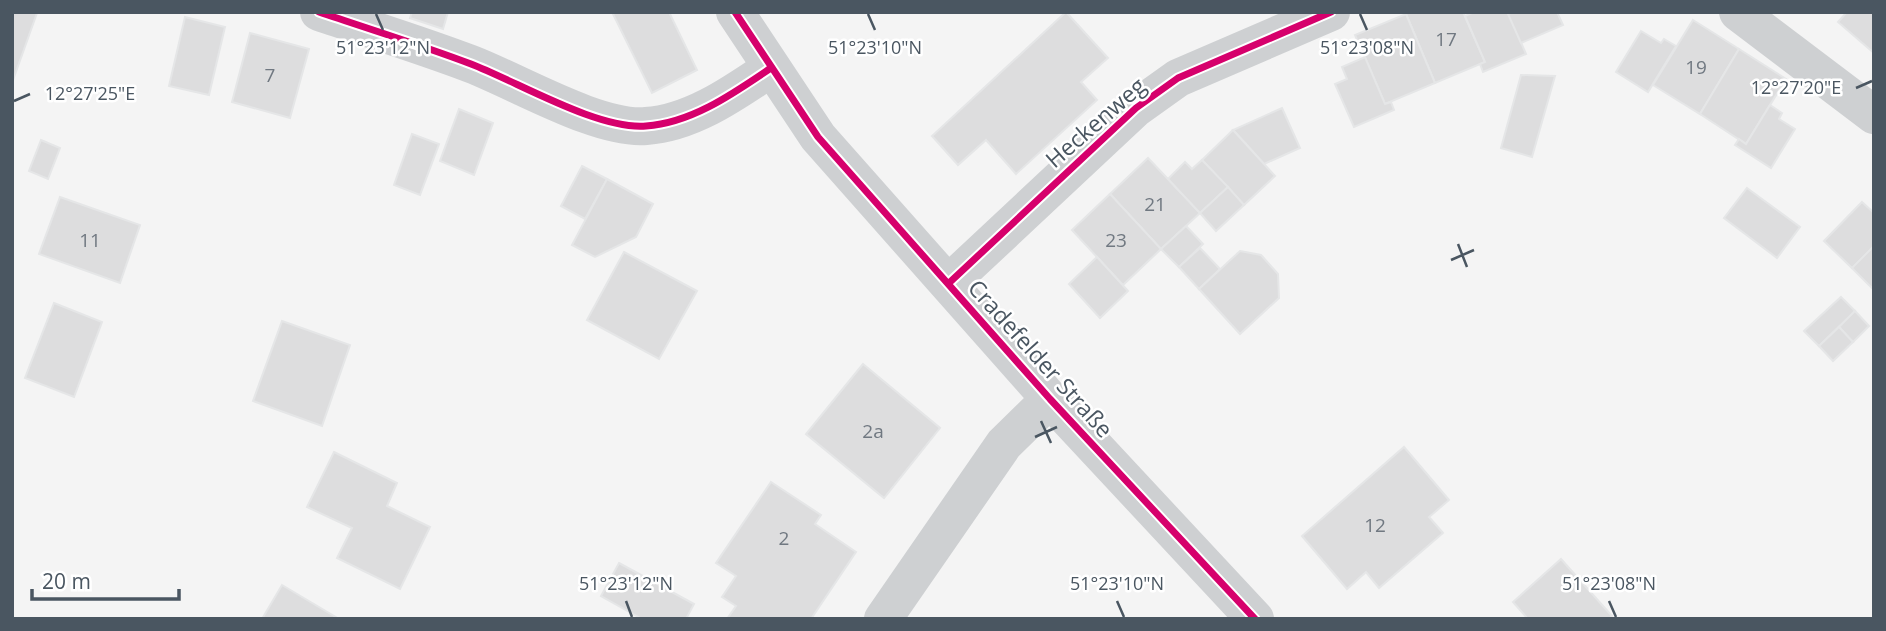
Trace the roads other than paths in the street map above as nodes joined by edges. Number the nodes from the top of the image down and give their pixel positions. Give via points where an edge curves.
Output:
1 (318, 12) edge
2 (735, 12) edge
3 (1331, 12) edge
4 (1738, 12) edge
5 (771, 68) junction
6 (1874, 115) edge
7 (949, 283) junction
8 (1050, 399) junction
9 (883, 619) edge
10 (1255, 619) edge

1 - 5 street via 471,64 615,125 646,126 683,119
2 - 5 street, Cradefelder Straße
3 - 7 street, Heckenweg via 1178,78 1146,100
4 - 6 street
5 - 7 street, Cradefelder Straße via 818,137
7 - 8 street, Cradefelder Straße
8 - 9 street via 1004,444
8 - 10 street, Cradefelder Straße

